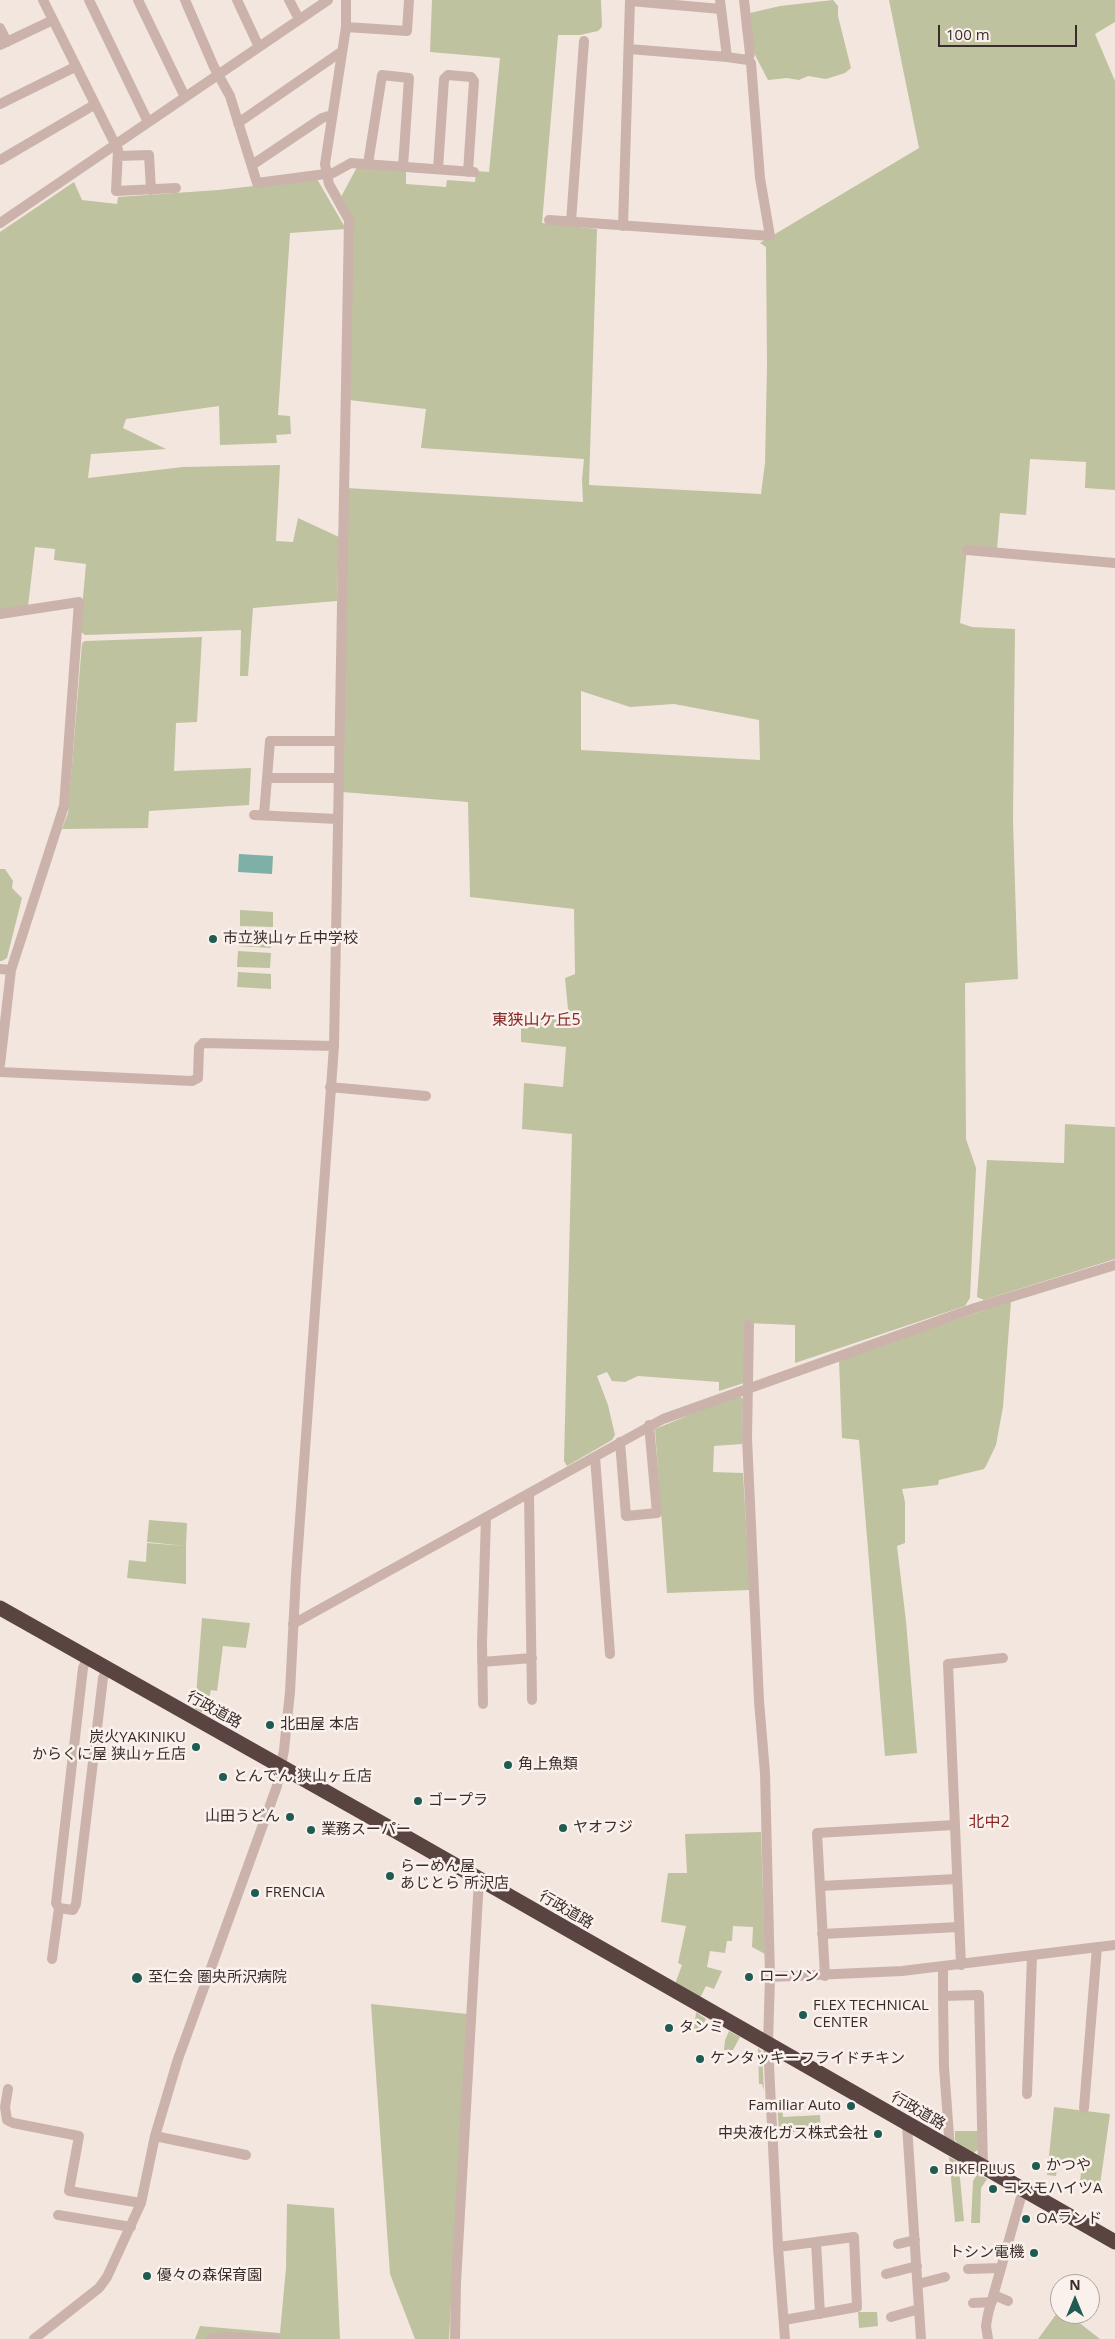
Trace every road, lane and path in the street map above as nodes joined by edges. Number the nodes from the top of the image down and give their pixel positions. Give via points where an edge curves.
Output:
1 (43, 0) edge
2 (89, 0) edge
3 (138, 0) edge
4 (185, 0) edge
5 (237, 0) edge
6 (289, 0) edge
7 (328, 0) edge
8 (346, 0) edge
9 (409, 0) edge
10 (630, 0) edge
11 (744, 0) edge
12 (721, 4) edge
13 (52, 20) junction
14 (299, 20) junction
15 (346, 27) junction
16 (0, 28) edge
17 (584, 41) dead end
18 (3, 43) edge
19 (259, 47) junction
20 (629, 49) junction
21 (341, 52) junction
22 (727, 57) junction
23 (748, 60) junction
24 (75, 67) junction
25 (219, 74) junction
26 (185, 97) junction
27 (0, 104) edge
28 (94, 105) junction
29 (332, 115) junction
30 (148, 122) junction
31 (238, 123) junction
32 (116, 144) junction
33 (118, 156) junction
34 (0, 160) edge
35 (368, 164) junction
36 (252, 165) junction
37 (403, 167) junction
38 (438, 169) junction
39 (325, 174) junction
40 (176, 188) dead end
41 (151, 190) junction
42 (549, 220) dead end
43 (571, 222) junction
44 (0, 223) edge
45 (623, 226) junction
46 (967, 550) dead end
47 (1115, 563) edge
48 (0, 614) edge
49 (338, 741) junction
50 (267, 778) junction
51 (337, 778) junction
52 (337, 819) junction
53 (5, 970) edge
54 (334, 1046) junction
55 (0, 1065) edge
56 (0, 1072) edge
57 (330, 1086) junction
58 (426, 1096) dead end
59 (1115, 1265) edge
60 (749, 1325) dead end
61 (747, 1387) junction
62 (650, 1425) junction
63 (620, 1442) junction
64 (595, 1456) junction
65 (529, 1494) junction
66 (486, 1518) junction
67 (0, 1608) edge
68 (293, 1624) junction
69 (610, 1654) dead end
70 (87, 1658) junction
71 (532, 1658) junction
72 (1003, 1658) dead end
73 (482, 1662) junction
74 (107, 1670) junction
75 (532, 1700) dead end
76 (483, 1704) dead end
77 (281, 1767) junction
78 (954, 1825) junction
79 (479, 1879) junction
80 (956, 1879) junction
81 (820, 1886) junction
82 (59, 1908) junction
83 (959, 1927) junction
84 (822, 1934) junction
85 (1115, 1945) edge
86 (1097, 1947) junction
87 (1032, 1956) junction
88 (52, 1959) dead end
89 (961, 1965) junction
90 (943, 1967) junction
91 (824, 1976) junction
92 (770, 1978) junction
93 (943, 1996) junction
94 (768, 2045) junction
95 (8, 2088) dead end
96 (1027, 2094) dead end
97 (1084, 2108) dead end
98 (908, 2125) junction
99 (155, 2136) junction
100 (950, 2149) junction
101 (246, 2156) dead end
102 (983, 2168) junction
103 (1023, 2190) junction
104 (142, 2203) junction
105 (58, 2215) dead end
106 (131, 2227) junction
107 (915, 2240) junction
108 (816, 2242) junction
109 (1115, 2242) edge
110 (898, 2244) dead end
111 (778, 2247) junction
112 (917, 2266) junction
113 (1001, 2268) junction
114 (968, 2269) dead end
115 (886, 2274) dead end
116 (945, 2277) dead end
117 (918, 2284) junction
118 (993, 2299) junction
119 (1008, 2301) dead end
120 (973, 2303) dead end
121 (919, 2309) junction
122 (820, 2314) junction
123 (891, 2317) dead end
124 (784, 2320) junction
125 (34, 2339) edge
126 (211, 2339) edge
127 (274, 2339) edge
128 (455, 2339) edge
129 (785, 2339) edge
130 (921, 2339) edge
131 (988, 2339) edge

1 - 13 street
2 - 30 street
3 - 26 street
4 - 25 street
5 - 19 street
6 - 14 street
7 - 14 street
8 - 15 street
9 - 15 street via 407,31
10 - 12 street
10 - 20 street
11 - 23 street
12 - 22 street
13 - 18 street
13 - 24 street
14 - 19 street
15 - 21 street
16 - 18 street
17 - 43 street
19 - 25 street
20 - 22 street
20 - 45 street
21 - 29 street
21 - 31 street
22 - 23 street
23 - 45 street via 752,66 760,178 770,236
24 - 27 street
24 - 28 street
25 - 26 street
25 - 31 street
26 - 30 street
28 - 32 street
28 - 34 street
29 - 36 street via 322,118
29 - 39 street
30 - 32 street
31 - 36 street
32 - 33 street
32 - 44 street
33 - 41 street via 149,155
33 - 41 street via 116,191
35 - 37 street
35 - 37 street via 382,75 409,78
35 - 39 street via 351,163
36 - 39 street via 257,183
37 - 38 street
38 - 38 street via 471,172 474,81 471,77 448,75 444,79
39 - 49 street via 349,220
40 - 41 street
42 - 43 street
43 - 45 street
46 - 47 street
48 - 53 street via 79,602 64,806
49 - 50 street via 270,741
49 - 51 street
50 - 51 street
50 - 52 street via 259,815
51 - 52 street
52 - 54 street
53 - 55 street
54 - 56 street via 203,1043 199,1047 198,1078 192,1081
54 - 57 street
57 - 58 street
57 - 68 street
59 - 61 street via 975,1308
60 - 61 street
61 - 62 street
61 - 92 street via 754,1596 765,1772
62 - 63 street
62 - 63 street via 657,1514 626,1516
63 - 64 street
64 - 65 street
64 - 69 street
65 - 66 street
65 - 71 street
66 - 68 street
66 - 73 street
67 - 70 highway, 行政道路
68 - 77 street via 290,1692
70 - 74 highway, 行政道路
70 - 82 street via 83,1668 56,1903
71 - 73 street
71 - 75 street
72 - 78 street via 948,1664
73 - 76 street
74 - 77 highway, 行政道路
74 - 82 street via 103,1678 76,1904 72,1910
77 - 79 highway, 行政道路
77 - 99 street via 178,2059
78 - 80 street
78 - 81 street via 817,1833
79 - 94 highway, 行政道路
79 - 128 street
80 - 81 street
80 - 83 street
81 - 84 street
82 - 88 street
83 - 84 street
83 - 89 street
84 - 91 street
85 - 86 street
86 - 87 street
86 - 97 street
87 - 89 street
87 - 96 street
89 - 90 street
90 - 91 street
90 - 93 street
91 - 92 street
92 - 94 street
93 - 100 street
93 - 102 street via 979,1995
94 - 98 highway, 行政道路
94 - 111 street
95 - 104 street via 8,2120 79,2136 69,2191
98 - 100 highway, 行政道路
98 - 107 street
99 - 101 street
99 - 104 street
100 - 102 highway, 行政道路
102 - 103 highway, 行政道路
103 - 109 highway, 行政道路
103 - 113 street
104 - 106 street
105 - 106 street
106 - 125 street via 99,2288
107 - 110 street
107 - 112 street
108 - 111 street
108 - 122 street
108 - 122 street via 854,2237 857,2307
111 - 124 street
112 - 115 street
112 - 117 street
113 - 114 street
113 - 118 street
116 - 117 street
117 - 121 street
118 - 119 street
118 - 120 street
118 - 131 street via 986,2326
121 - 123 street
121 - 130 street
122 - 124 street
124 - 129 street
126 - 127 street via 225,2336

